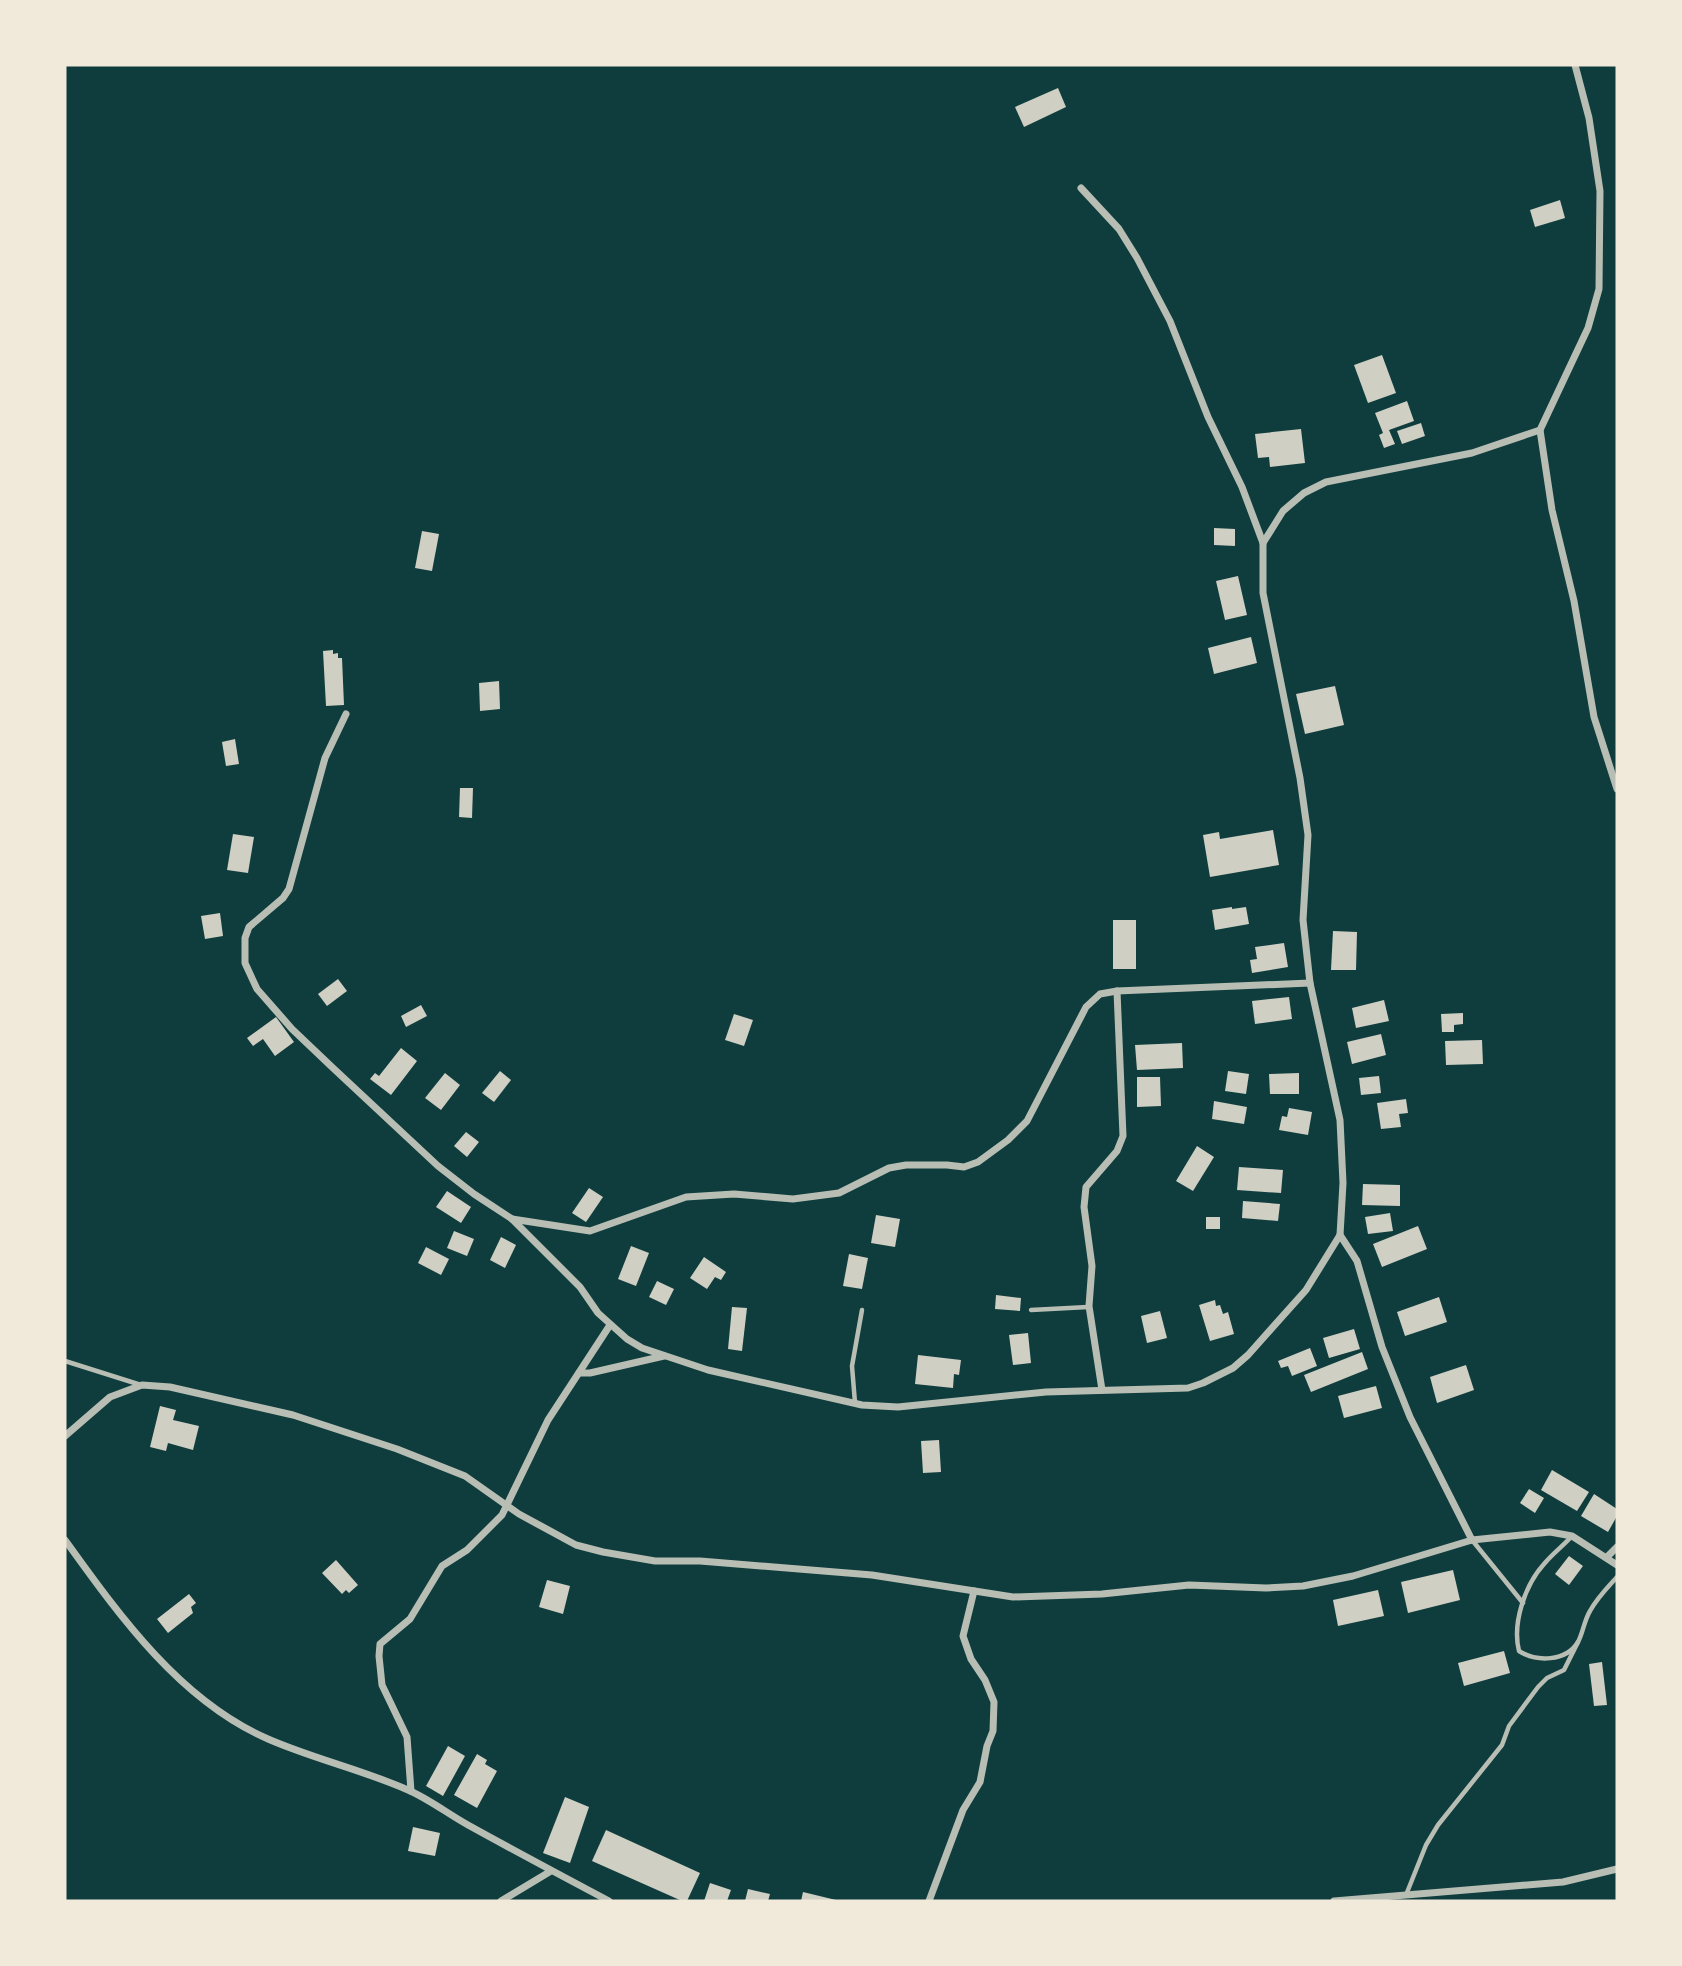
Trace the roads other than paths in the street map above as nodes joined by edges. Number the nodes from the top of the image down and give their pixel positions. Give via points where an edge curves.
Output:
1 (1575, 65) edge
2 (1081, 188) dead end
3 (1540, 430) junction
4 (1263, 544) junction
5 (346, 714) dead end
6 (1617, 789) edge
7 (1310, 983) junction
8 (1117, 991) junction
9 (512, 1219) junction
10 (1340, 1236) junction
11 (1089, 1307) junction
12 (862, 1310) dead end
13 (1031, 1310) dead end
14 (610, 1325) junction
15 (665, 1355) junction
16 (65, 1361) edge
17 (579, 1373) junction
18 (142, 1385) junction
19 (1102, 1390) junction
20 (855, 1404) junction
21 (65, 1436) edge
22 (507, 1505) junction
23 (1572, 1536) junction
24 (65, 1540) edge
25 (1472, 1540) junction
26 (1617, 1547) edge
27 (1607, 1557) junction
28 (1617, 1565) edge
29 (1617, 1577) edge
30 (974, 1591) junction
31 (1523, 1603) junction
32 (1578, 1643) junction
33 (411, 1791) junction
34 (1617, 1869) edge
35 (551, 1871) junction
36 (1406, 1895) junction
37 (501, 1901) edge
38 (609, 1901) edge
39 (929, 1901) edge
40 (1334, 1901) edge

1 - 3 street via 1600,191 1599,289 1588,328
2 - 4 street via 1119,229 1170,321
3 - 4 street via 1472,453 1326,482 1283,511
3 - 6 street via 1594,717
4 - 7 street via 1264,593 1308,835 1303,920
5 - 9 street via 325,758 289,890 249,927 245,963 257,989 292,1029 438,1166
7 - 8 street
7 - 10 street via 1340,1120
8 - 9 street via 1100,995 1086,1007 1027,1121 978,1162 964,1167 889,1168 839,1193 793,1199 734,1194 686,1197 590,1231
8 - 11 street via 1123,1136 1118,1151 1086,1187 1084,1207 1092,1266
9 - 14 street via 580,1287
10 - 19 street via 1306,1290 1233,1368 1188,1388
10 - 25 street via 1357,1261 1382,1347 1410,1417
11 - 13 lane
11 - 19 street
12 - 20 lane via 852,1367
14 - 15 street via 642,1348
14 - 17 street
15 - 17 street
15 - 20 street via 708,1370
16 - 18 lane
17 - 22 street via 548,1420
18 - 21 street via 110,1397
18 - 22 street via 170,1387 337,1428 466,1476
19 - 20 street via 898,1407
22 - 30 street via 576,1545 632,1559 873,1575
22 - 33 street via 491,1528 442,1566 410,1619 380,1644 382,1685 407,1737
23 - 25 street via 1550,1532
23 - 27 street
23 - 31 lane via 1544,1564
24 - 33 street via 161,1662 229,1717 266,1738
25 - 30 street via 1303,1586 1189,1585 1054,1597
25 - 31 lane
26 - 27 street
27 - 28 street
29 - 32 lane via 1588,1613
30 - 39 street via 963,1636 994,1702 993,1731 980,1782 963,1810
31 - 32 lane via 1516,1638 1519,1651 1544,1660 1570,1651
32 - 36 lane via 1564,1670 1538,1686 1502,1745 1438,1825
33 - 35 street
34 - 36 street via 1563,1882
35 - 37 street
35 - 38 street
36 - 40 street

